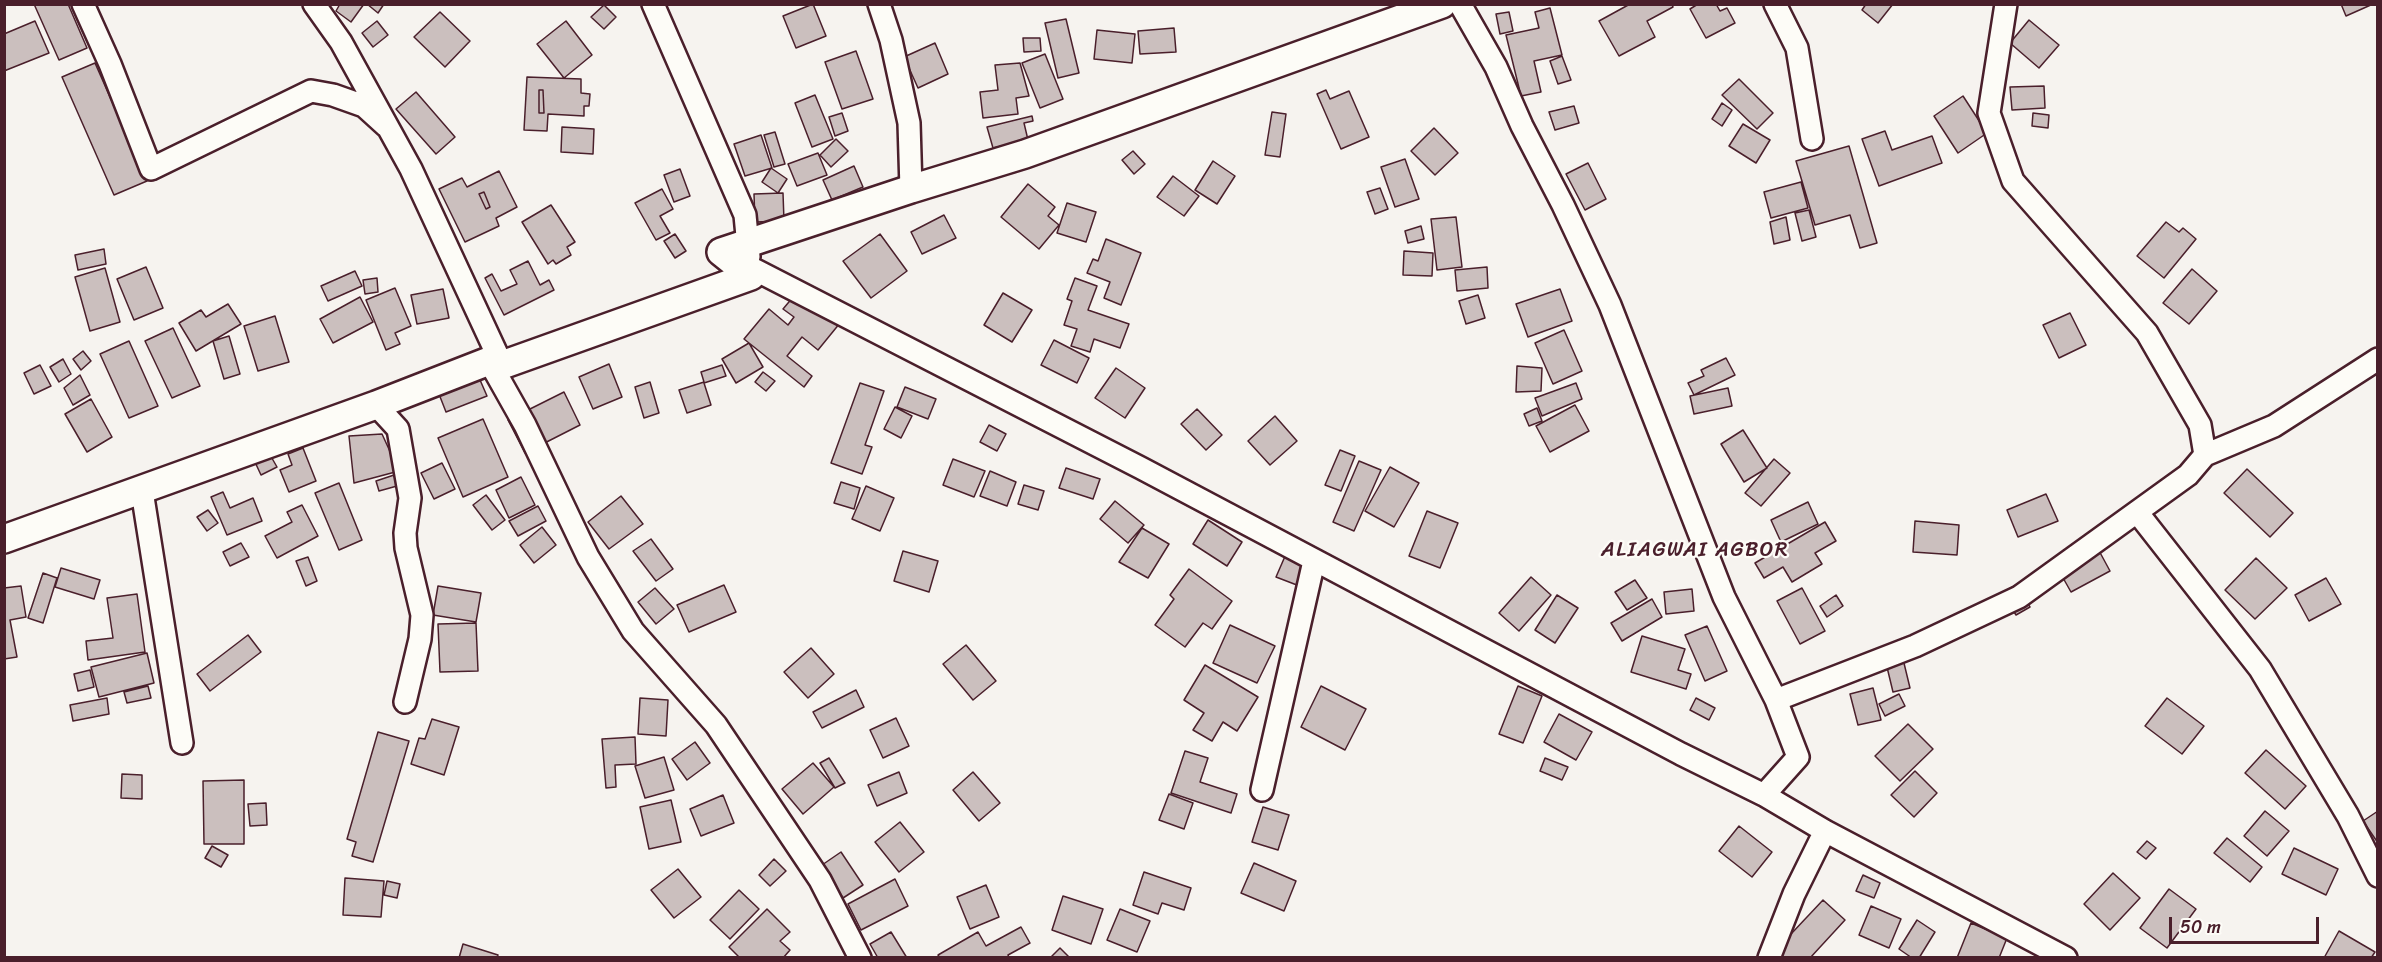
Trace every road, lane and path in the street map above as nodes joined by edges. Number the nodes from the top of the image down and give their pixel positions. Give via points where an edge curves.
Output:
1 (83, 4) edge
2 (314, 4) edge
3 (654, 4) edge
4 (879, 4) edge
5 (1442, 4) edge
6 (1460, 4) edge
7 (1775, 4) edge
8 (2006, 4) edge
9 (386, 126) junction
10 (1812, 139) dead end
11 (911, 189) junction
12 (721, 252) junction
13 (752, 276) junction
14 (2378, 359) edge
15 (496, 363) junction
16 (376, 405) junction
17 (2205, 456) junction
18 (142, 491) junction
19 (2137, 512) junction
20 (4, 539) edge
21 (1314, 561) junction
22 (1776, 700) junction
23 (405, 702) dead end
24 (182, 743) dead end
25 (1262, 790) dead end
26 (1764, 795) junction
27 (1825, 831) junction
28 (2378, 876) edge
29 (860, 957) edge
30 (1769, 957) edge
31 (2066, 957) edge

1 - 9 street via 151,169 311,91 364,106
2 - 9 street via 341,42
3 - 13 street via 745,215
4 - 11 street via 909,123
5 - 11 street via 1025,154
6 - 22 street via 1496,67 1610,305 1724,597
7 - 10 street via 1797,48
8 - 17 street via 1989,113 2013,181 2147,333 2200,425
9 - 15 street via 411,169
11 - 12 street
12 - 13 street
12 - 21 street
13 - 15 street
14 - 17 street via 2274,426
15 - 16 street
15 - 29 street via 588,557 633,631 716,725 820,880
16 - 18 street
16 - 23 street via 398,429 410,498 406,548 422,615
17 - 19 street via 2188,475
18 - 20 street
18 - 24 street
19 - 22 street via 2019,597 1915,646
19 - 28 street via 2260,669 2348,816
21 - 25 street
21 - 26 street
22 - 26 street via 1798,757
26 - 27 street
27 - 30 street
27 - 31 street

